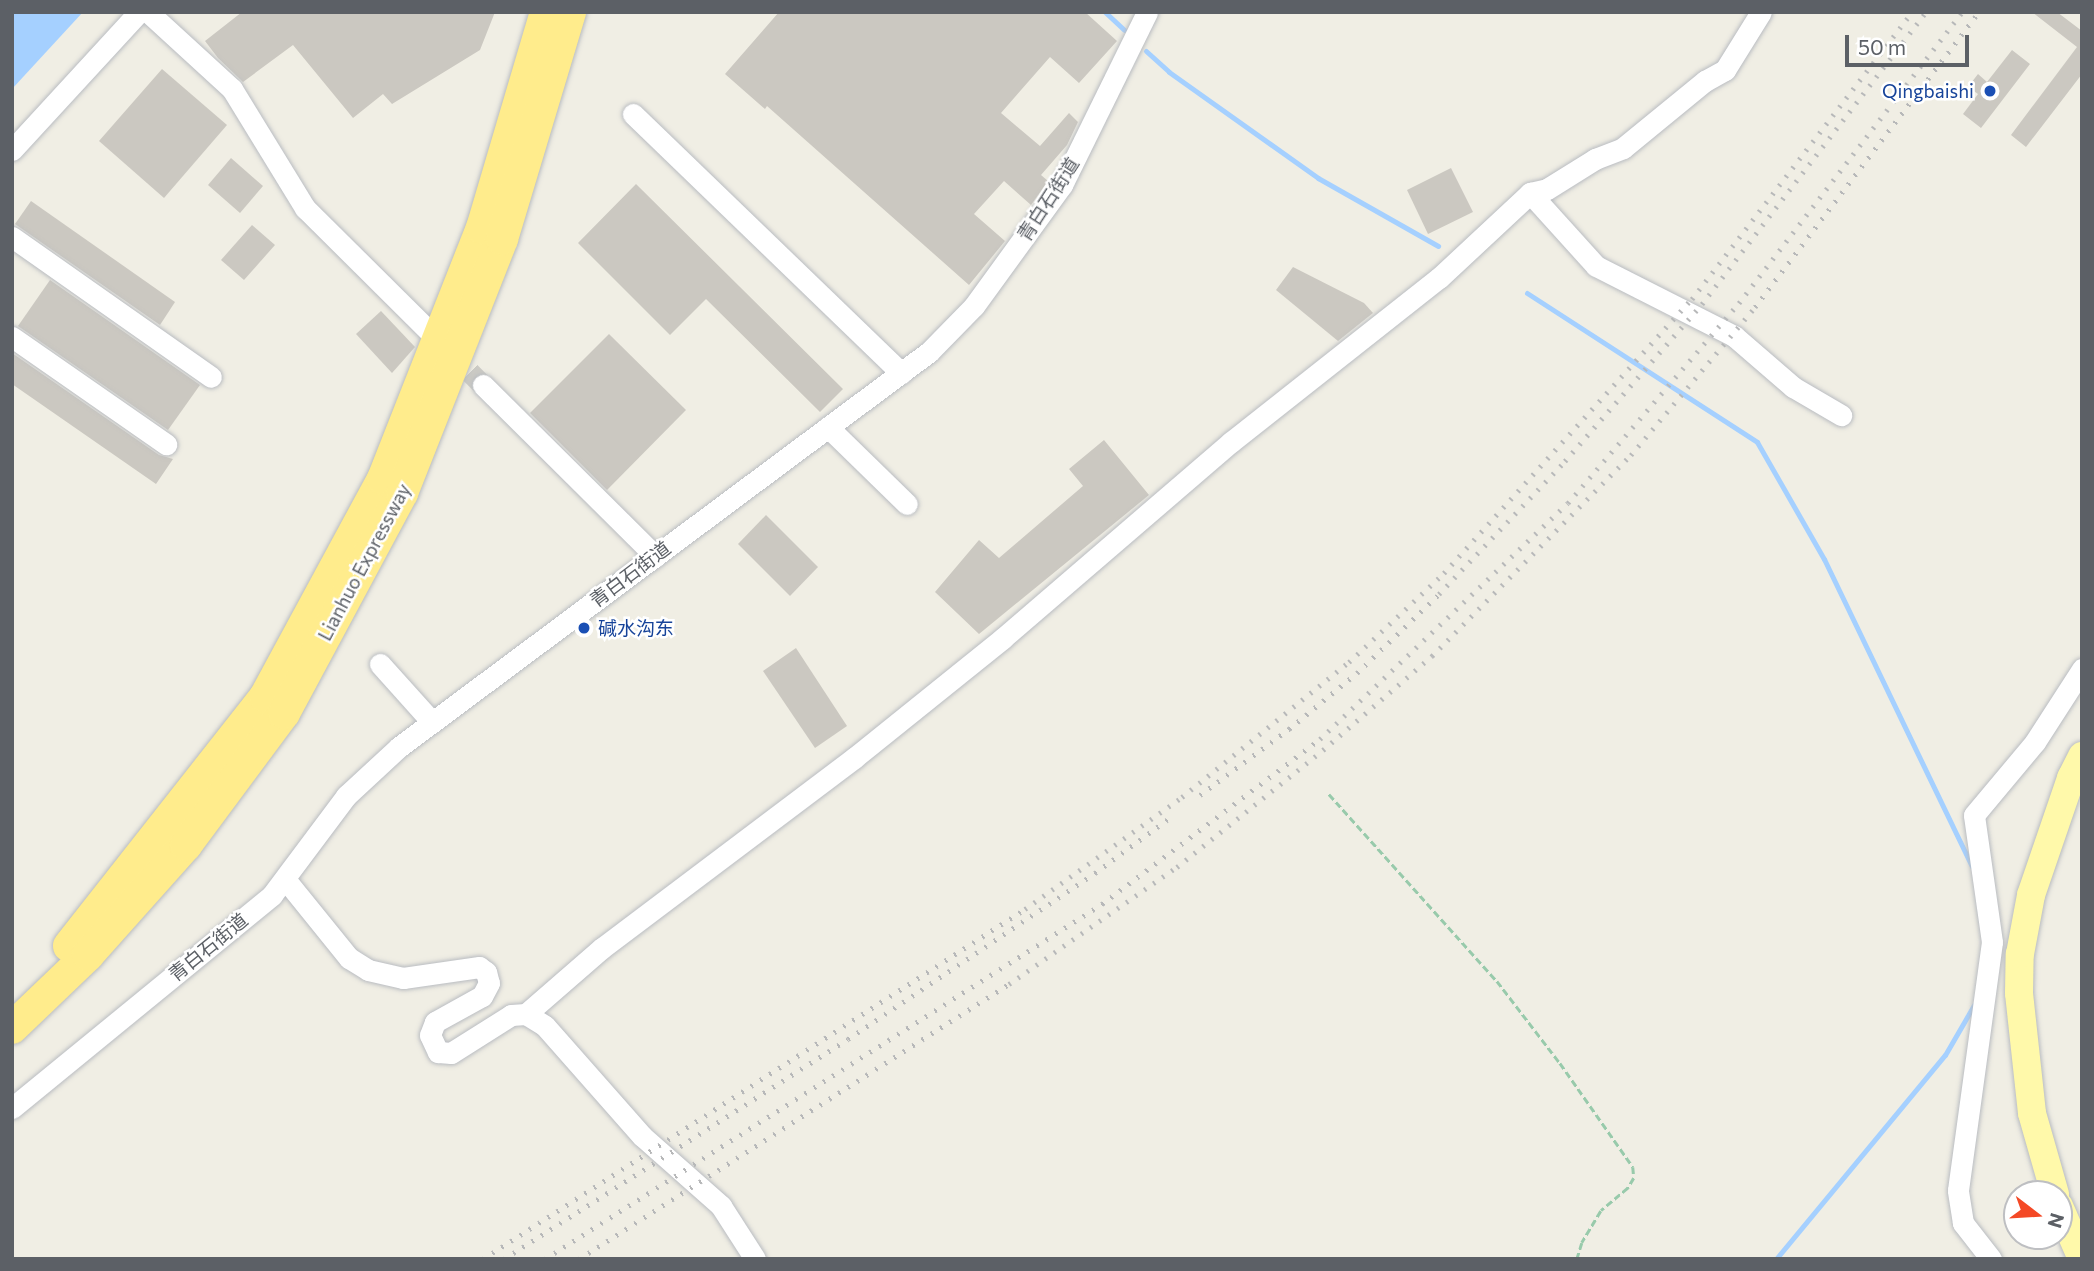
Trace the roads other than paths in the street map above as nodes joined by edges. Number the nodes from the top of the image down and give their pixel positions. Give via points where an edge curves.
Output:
1 (139, 12) edge
2 (148, 12) edge
3 (545, 12) edge
4 (570, 12) edge
5 (1147, 12) edge
6 (1761, 12) edge
7 (633, 114) dead end
8 (12, 150) edge
9 (1530, 193) junction
10 (12, 237) edge
11 (429, 331) dead end
12 (12, 337) edge
13 (901, 373) junction
14 (211, 377) dead end
15 (483, 385) tunnel mouth
16 (1841, 415) dead end
17 (828, 427) junction
18 (166, 444) dead end
19 (907, 504) dead end
20 (655, 556) junction
21 (380, 664) dead end
22 (2082, 669) edge
23 (432, 722) junction
24 (2082, 756) edge
25 (285, 878) junction
26 (12, 999) edge
27 (526, 1014) junction
28 (12, 1028) edge
29 (12, 1108) edge
30 (2051, 1180) edge
31 (2073, 1238) edge
32 (755, 1259) edge
33 (1991, 1259) edge
34 (2082, 1259) edge

1 - 8 street
2 - 11 street via 232,89 306,208
3 - 26 highway, Lianhuo Expressway via 482,228 383,479 265,697 73,942
4 - 28 highway, Lianhuo Expressway via 502,239 402,493 284,713 186,845 88,955
5 - 13 street, 青白石街道 via 1062,185 974,306
6 - 9 street via 1725,70 1623,148 1595,159 1547,189
7 - 13 street
9 - 16 street via 1597,266 1734,336 1793,387
9 - 27 street via 1438,278 1231,442 1003,638 854,758 602,948
10 - 14 street
12 - 18 street
13 - 17 street, 青白石街道
15 - 20 street
17 - 19 street
17 - 20 street, 青白石街道
20 - 23 street, 青白石街道
21 - 23 street
22 - 33 street via 2035,742 1974,815 1992,942 1958,1190 1963,1223
23 - 25 street, 青白石街道 via 346,796
24 - 30 main road via 2031,895 2020,954 2019,993 2032,1113
25 - 27 street via 349,958 368,971 403,978 479,967 486,972 489,983 482,996 435,1022 430,1035 438,1052 451,1053 511,1015
25 - 29 street, 青白石街道 via 272,895
27 - 32 street via 545,1026 642,1136 721,1206
31 - 34 main road

